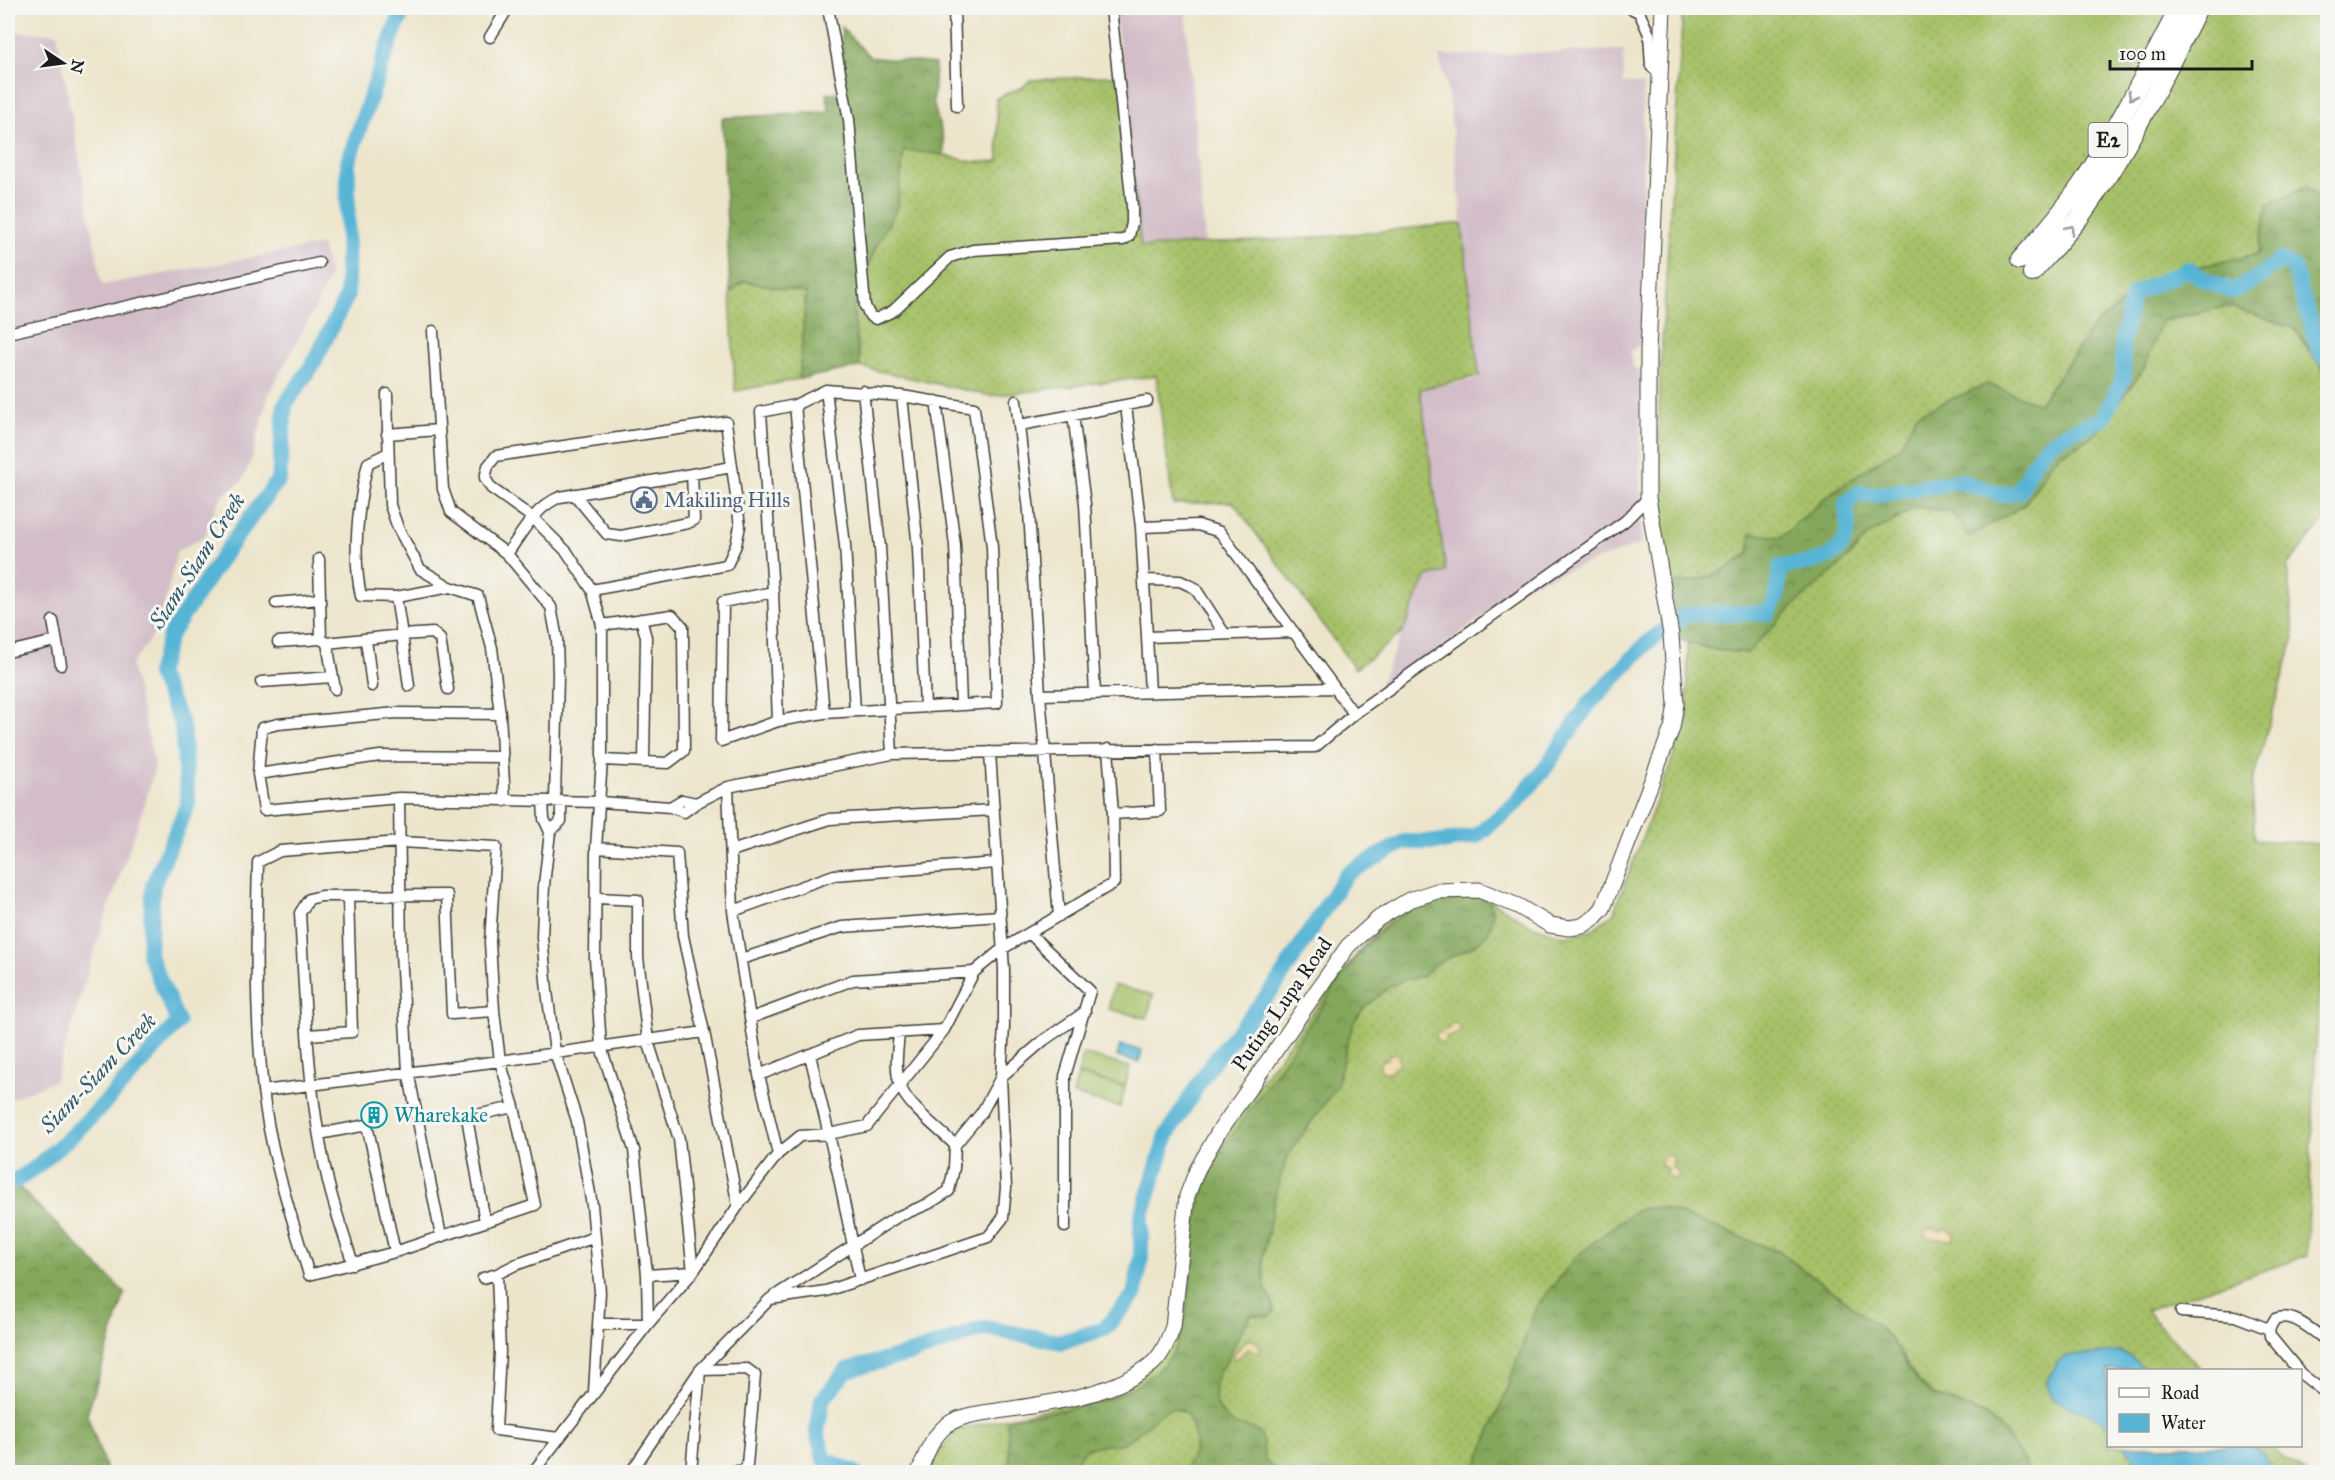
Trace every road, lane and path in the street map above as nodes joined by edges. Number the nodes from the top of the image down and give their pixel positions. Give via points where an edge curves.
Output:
1 (508, 8) edge
2 (828, 8) edge
3 (954, 8) edge
4 (1111, 8) edge
5 (1630, 8) edge
6 (1663, 8) edge
7 (2179, 8) edge
8 (2198, 8) edge
9 (490, 37) dead end
10 (1659, 73) junction
11 (957, 106) dead end
12 (319, 263) dead end
13 (434, 331) dead end
14 (8, 333) edge
15 (826, 390) junction
16 (862, 391) junction
17 (387, 394) dead end
18 (902, 396) junction
19 (936, 401) junction
20 (1016, 401) dead end
21 (1147, 401) dead end
22 (795, 405) junction
23 (1126, 406) junction
24 (1073, 415) junction
25 (1020, 425) junction
26 (438, 430) junction
27 (387, 434) junction
28 (388, 453) junction
29 (732, 467) junction
30 (692, 474) junction
31 (574, 494) junction
32 (1648, 498) junction
33 (533, 518) junction
34 (1141, 527) junction
35 (507, 554) junction
36 (319, 559) dead end
37 (1144, 580) junction
38 (450, 588) junction
39 (592, 591) junction
40 (773, 592) junction
41 (396, 597) junction
42 (320, 599) junction
43 (276, 603) dead end
44 (641, 619) junction
45 (53, 621) dead end
46 (602, 625) junction
47 (1294, 632) junction
48 (1224, 633) junction
49 (402, 635) junction
50 (1148, 637) junction
51 (366, 640) junction
52 (55, 641) junction
53 (324, 641) junction
54 (278, 642) dead end
55 (8, 652) edge
56 (61, 665) dead end
57 (333, 677) junction
58 (261, 682) dead end
59 (372, 686) dead end
60 (409, 686) dead end
61 (1335, 688) junction
62 (335, 689) dead end
63 (448, 689) dead end
64 (1150, 692) junction
65 (1095, 694) junction
66 (1040, 695) junction
67 (961, 705) junction
68 (926, 707) junction
69 (887, 709) junction
70 (855, 711) junction
71 (824, 713) junction
72 (500, 714) junction
73 (1354, 714) junction
74 (778, 721) junction
75 (1108, 749) junction
76 (1157, 749) junction
77 (1045, 750) junction
78 (990, 752) junction
79 (891, 754) junction
80 (503, 758) junction
81 (602, 760) junction
82 (644, 762) junction
83 (258, 774) junction
84 (728, 787) junction
85 (399, 798) junction
86 (505, 801) junction
87 (553, 801) junction
88 (600, 802) junction
89 (994, 810) junction
90 (1113, 814) junction
91 (550, 832) junction
92 (399, 842) junction
93 (596, 848) junction
94 (731, 851) junction
95 (997, 863) junction
96 (400, 895) junction
97 (348, 897) junction
98 (597, 898) junction
99 (733, 911) junction
100 (1000, 916) junction
101 (1059, 916) junction
102 (1029, 933) junction
103 (1002, 949) junction
104 (741, 959) junction
105 (974, 972) junction
106 (494, 1011) junction
107 (1085, 1012) junction
108 (751, 1017) junction
109 (944, 1030) junction
110 (704, 1032) junction
111 (899, 1032) junction
112 (307, 1035) junction
113 (648, 1041) junction
114 (601, 1047) junction
115 (555, 1052) junction
116 (810, 1055) junction
117 (500, 1061) junction
118 (408, 1071) junction
119 (759, 1075) junction
120 (1001, 1077) junction
121 (312, 1084) junction
122 (900, 1086) junction
123 (263, 1091) junction
124 (514, 1107) junction
125 (319, 1134) junction
126 (829, 1134) junction
127 (955, 1145) junction
128 (778, 1154) junction
129 (738, 1206) junction
130 (485, 1222) junction
131 (1065, 1227) dead end
132 (441, 1236) junction
133 (595, 1237) junction
134 (853, 1247) junction
135 (395, 1252) junction
136 (353, 1264) junction
137 (693, 1272) junction
138 (497, 1274) junction
139 (647, 1275) junction
140 (483, 1278) dead end
141 (860, 1280) junction
142 (770, 1299) junction
143 (2181, 1312) dead end
144 (598, 1324) junction
145 (648, 1324) junction
146 (2270, 1329) junction
147 (2328, 1342) edge
148 (2297, 1369) edge
149 (700, 1370) junction
150 (2302, 1374) edge
151 (594, 1393) junction
152 (2328, 1395) edge
153 (559, 1438) junction
154 (634, 1471) edge
155 (533, 1473) edge
156 (691, 1473) edge
157 (733, 1473) edge
158 (918, 1473) edge

1 - 9 street
2 - 4 street via 849,120 865,306 876,320 893,311 950,257 960,253 1123,240 1129,236 1132,206
3 - 11 street
5 - 10 street via 1639,12 1649,34 1651,66
6 - 10 street, Puting Lupa Road
7 -> 8 highway, E2 via 2114,130 2026,267 2079,218 2106,179
10 - 32 street, Puting Lupa Road via 1648,352
12 - 14 street
13 - 26 street
15 - 16 street
15 - 22 street
15 - 70 street via 844,545
16 - 18 street
16 - 69 street via 880,547
17 - 27 street
18 - 19 street
18 - 68 street via 918,548
19 - 67 street via 955,545
19 - 67 street via 974,408 992,547 997,703
20 - 25 street
21 - 23 street
22 - 40 street via 761,412
22 - 71 street
23 - 24 street
23 - 34 street
24 - 25 street
24 - 65 street via 1085,504
25 - 66 street
26 - 27 street
26 - 35 street via 443,489 451,512
27 - 28 street
28 - 38 street via 390,504 398,528 420,569
28 - 41 street via 368,463 360,493 357,577 361,596
29 - 30 street
29 - 33 street via 726,422 496,456 485,478 491,488
29 - 39 street via 740,526 727,565
30 - 31 street
30 - 31 street via 694,520 621,536 607,534
31 - 33 street via 547,502
32 - 73 street via 1625,520
32 - 158 street, Puting Lupa Road via 1671,635 1676,704 1672,728 1603,908 1582,926 1569,928 1550,925 1494,895 1462,889 1437,891 1409,900 1378,918 1348,946 1218,1133 1197,1170 1187,1196 1173,1327 1166,1346 1153,1362 1133,1377 1101,1390 1057,1402 971,1415 946,1425 928,1449
33 - 35 street
33 - 39 street via 567,552
34 - 37 street
34 - 47 street via 1198,525 1220,532
35 - 87 street via 551,607 557,639
36 - 42 street
37 - 48 street via 1180,581 1195,588
37 - 50 street
38 - 41 street
38 - 72 street via 478,596 492,648
39 - 46 street
40 - 74 street
40 - 74 street via 723,602 721,741
41 - 49 street
42 - 43 street
42 - 53 street
44 - 46 street
44 - 82 street via 646,637
44 - 82 street via 672,615 683,627 684,751 668,764
45 - 52 street
46 - 81 street
47 - 48 street
47 - 61 street
48 - 50 street
49 - 51 street
49 - 60 street
49 - 63 street via 437,634
50 - 64 street
51 - 53 street
51 - 59 street
52 - 55 street
52 - 56 street
53 - 54 street
53 - 57 street
57 - 58 street
57 - 62 street
61 - 64 street
61 - 73 street
64 - 65 street
65 - 66 street
66 - 77 street
67 - 68 street
68 - 69 street
69 - 70 street
69 - 79 street
70 - 71 street
71 - 74 street
72 - 80 street
72 - 83 street via 397,713 278,724 262,728
73 - 76 street via 1315,747
75 - 76 street
75 - 77 street
75 - 90 street
76 - 90 street via 1160,811
77 - 78 street
77 - 101 street
78 - 79 street
78 - 89 street
79 - 84 street
80 - 83 street via 380,756
80 - 86 street
81 - 82 street
81 - 88 street
83 - 85 street via 264,810
84 - 88 street via 684,812 670,807
84 - 94 street
85 - 86 street
85 - 92 street
86 - 87 street
87 - 88 street
87 - 91 street via 544,819
87 - 91 street via 561,821
88 - 93 street
89 - 94 street via 830,819
89 - 95 street
90 - 101 street via 1114,883
91 - 115 street via 542,937
92 - 96 street
92 - 106 street via 496,847 490,942
92 - 123 street via 280,851 258,862 256,972
93 - 98 street
93 - 110 street via 677,853 683,936
94 - 99 street
95 - 99 street via 834,874
95 - 100 street
96 - 97 street
96 - 106 street via 447,895 452,1014
96 - 118 street
97 - 112 street via 309,899 300,913
97 - 112 street via 352,1032
98 - 113 street via 638,900 638,958
98 - 114 street via 595,958
99 - 104 street
100 - 103 street
100 - 104 street via 842,927
101 - 102 street
102 - 103 street
102 - 107 street via 1090,991
103 - 105 street
103 - 120 street
104 - 108 street
105 - 108 street via 853,980
105 - 109 street
106 - 117 street
107 - 120 street
107 - 131 street via 1065,1076
108 - 119 street
109 - 111 street
109 - 122 street
110 - 113 street
110 - 129 street
111 - 116 street via 858,1035
111 - 122 street
112 - 121 street
113 - 114 street
113 - 137 street via 679,1139
114 - 115 street
114 - 139 street via 634,1150
115 - 117 street
115 - 133 street via 577,1121
116 - 119 street
116 - 126 street
117 - 118 street
117 - 124 street
118 - 121 street
118 - 132 street
119 - 128 street
120 - 127 street via 982,1112
120 - 141 street via 1006,1188 1003,1218 988,1238
121 - 123 street
121 - 125 street
122 - 126 street via 867,1126
122 - 127 street via 911,1104
123 - 136 street via 280,1181 309,1275
124 - 130 street via 472,1116 468,1123
124 - 130 street via 535,1205
125 - 135 street via 367,1125
125 - 136 street via 326,1173
126 - 128 street via 800,1136
126 - 134 street
127 - 134 street via 949,1191 897,1217
128 - 129 street
129 - 137 street
130 - 132 street
132 - 135 street
133 - 138 street
133 - 144 street via 600,1292
134 - 141 street
134 - 142 street
135 - 136 street
137 - 139 street
137 - 145 street
138 - 140 street
138 - 153 street via 501,1352 496,1430
139 - 145 street
141 - 142 street via 826,1291
142 - 149 street
143 - 146 street via 2235,1316
144 - 145 street
144 - 151 street
145 - 151 street
146 - 147 street via 2275,1319 2286,1317
146 - 148 street via 2270,1336
149 - 154 street
149 - 156 street
149 - 157 street via 747,1369 755,1375 747,1465
150 - 152 street
151 - 153 street
153 - 155 street

